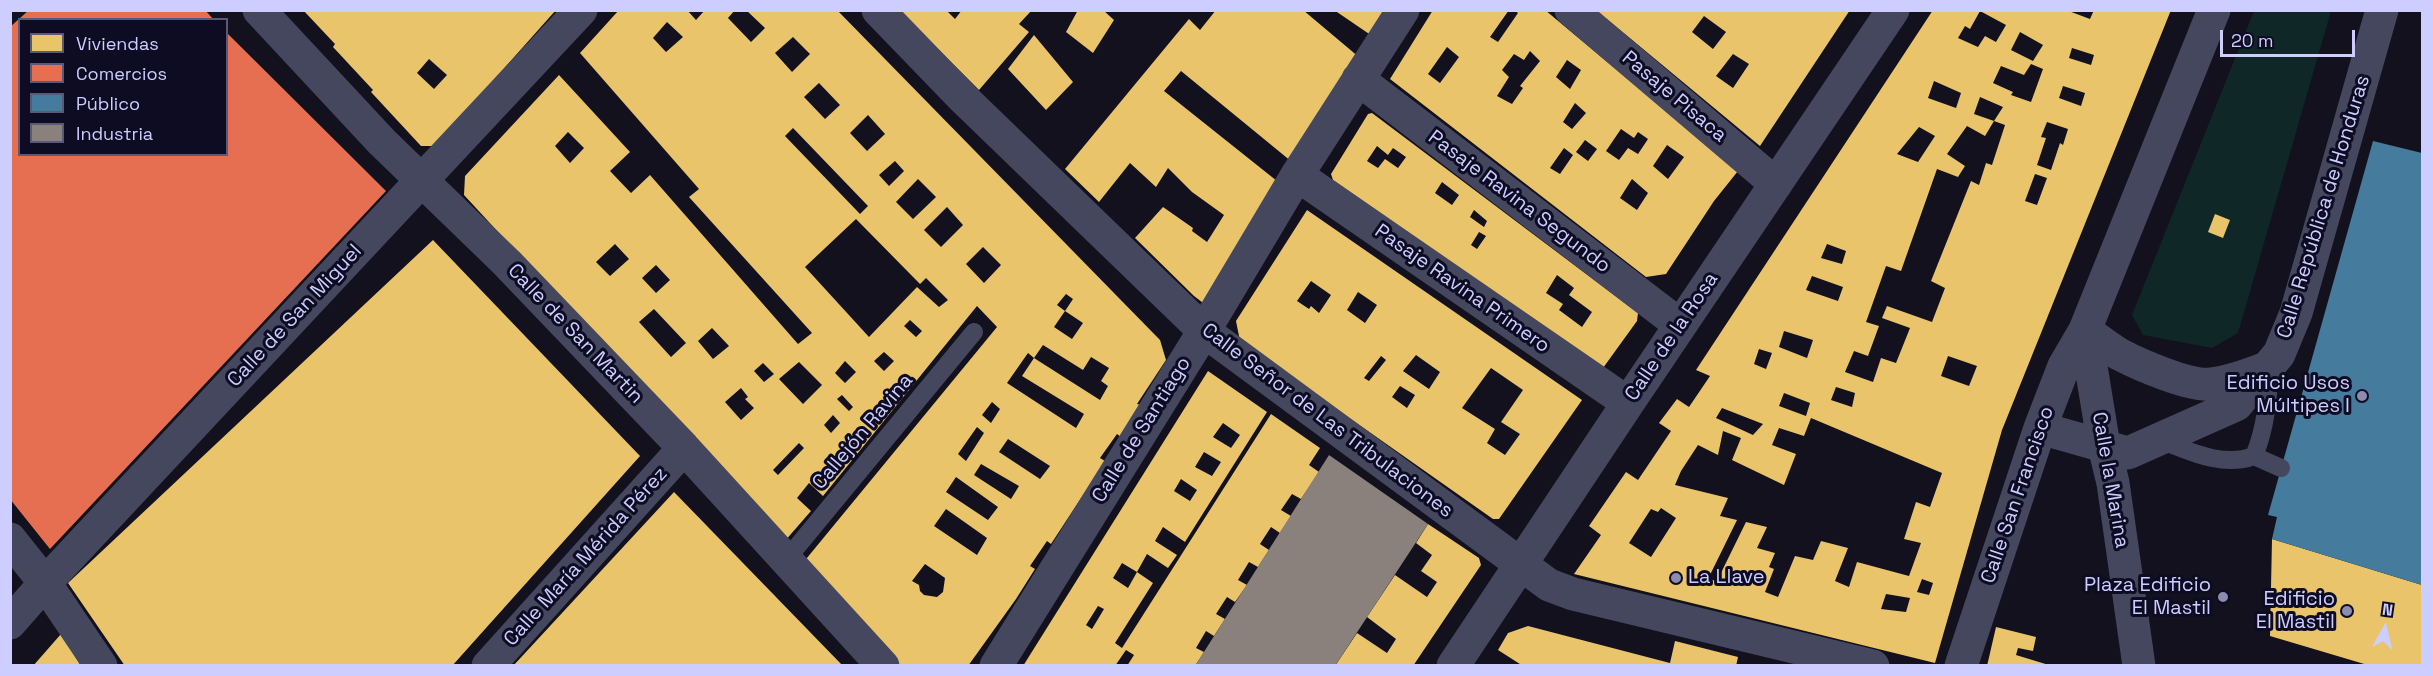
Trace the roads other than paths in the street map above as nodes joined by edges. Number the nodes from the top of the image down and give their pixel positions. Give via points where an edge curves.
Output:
1 (259, 10) edge
2 (581, 10) edge
3 (878, 10) edge
4 (1403, 10) edge
5 (1571, 10) edge
6 (1893, 10) edge
7 (2214, 10) edge
8 (2382, 10) edge
9 (1358, 80) junction
10 (1297, 175) junction
11 (422, 181) junction
12 (1776, 184) junction
13 (1680, 325) junction
14 (2085, 330) junction
15 (1204, 331) junction
16 (974, 332) dead end
17 (2270, 367) junction
18 (1628, 403) junction
19 (2040, 428) junction
20 (2158, 440) junction
21 (2104, 446) junction
22 (684, 448) junction
23 (2254, 456) junction
24 (2281, 468) dead end
25 (10, 539) edge
26 (786, 560) junction
27 (1521, 566) junction
28 (45, 583) junction
29 (10, 623) edge
30 (101, 666) edge
31 (488, 666) edge
32 (883, 666) edge
33 (996, 666) edge
34 (1453, 666) edge
35 (1873, 666) edge
36 (1961, 666) edge
37 (2139, 666) edge

1 - 11 street, Calle de San Martin
2 - 11 street, Calle de San Miguel
3 - 15 street, Calle Señor de Las Tribulaciones via 964,99
4 - 9 street, Calle de Santiago
5 - 12 street, Pasaje Pisaca
6 - 12 street, Calle de la Rosa
7 - 14 street, Calle San Francisco
8 - 17 street, Calle República de Honduras via 2296,313 2284,345
9 - 10 street, Calle de Santiago
9 - 13 street, Pasaje Ravina Segundo
10 - 15 street, Calle de Santiago
10 - 18 street, Pasaje Ravina Primero
11 - 22 street, Calle de San Martin via 507,263
11 - 28 street, Calle de San Miguel
12 - 13 street, Calle de la Rosa
13 - 18 street, Calle de la Rosa
14 - 17 street via 2140,364 2199,384 2228,381
14 - 19 street, Calle San Francisco via 2064,366
14 - 21 street, Calle la Marina
15 - 27 street, Calle Señor de Las Tribulaciones
15 - 33 street, Calle de Santiago
16 - 26 lane, Callejón Ravina
17 - 20 street, Calle República de Honduras via 2236,405
17 - 23 lane via 2261,440
18 - 27 street, Calle de la Rosa
19 - 21 street, Calle República de Honduras
19 - 36 street, Calle San Francisco
20 - 21 street, Calle República de Honduras via 2127,453
20 - 23 lane via 2225,461
21 - 37 street, Calle la Marina via 2113,483
22 - 26 street, Calle de San Martin
22 - 31 street, Calle María Mérida Pérez
23 - 24 lane
25 - 28 street
26 - 32 street, Calle de San Martin
27 - 34 street, Calle de la Rosa
27 - 35 street, Calle Señor de Las Tribulaciones via 1549,585 1573,594
28 - 29 street, Calle de San Miguel
28 - 30 street

